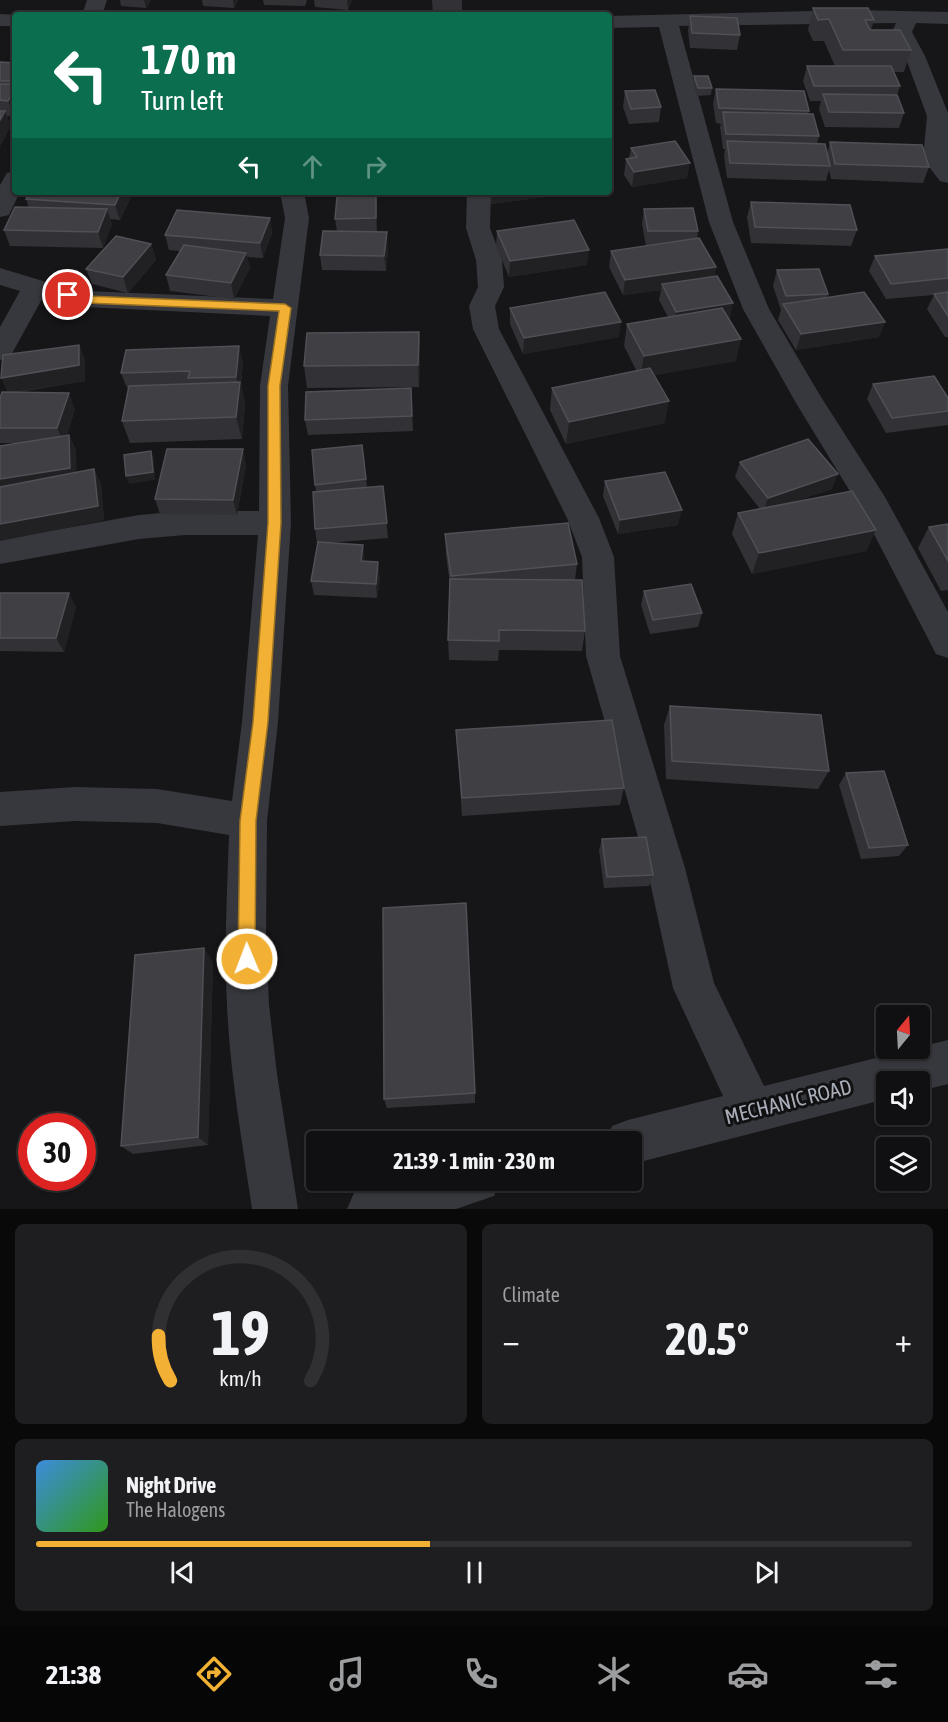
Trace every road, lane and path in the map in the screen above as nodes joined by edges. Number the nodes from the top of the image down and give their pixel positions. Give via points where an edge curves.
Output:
1 (908, 17) junction
2 (948, 18) edge
3 (668, 21) junction
4 (612, 22) edge
5 (948, 176) edge
6 (12, 184) edge
7 (293, 195) edge
8 (478, 195) edge
9 (0, 210) edge
10 (0, 276) edge
11 (35, 288) junction
12 (285, 308) junction
13 (0, 351) edge
14 (275, 523) junction
15 (0, 552) edge
16 (948, 644) edge
17 (0, 809) edge
18 (248, 821) junction
19 (948, 1062) edge
20 (752, 1109) junction
21 (642, 1138) edge
22 (436, 1191) edge
23 (275, 1209) edge
24 (370, 1209) edge

1 - 2 street
1 - 3 street
1 - 5 street via 902,32 938,116 935,159
3 - 4 street
3 - 16 street via 721,222 756,309 874,505
6 - 9 street
7 - 12 street via 297,218
8 - 20 street via 478,228 489,260 491,287 482,306 486,329 583,518 598,557 603,656 666,868 694,988
10 - 11 street
11 - 12 street via 86,299
11 - 13 street
12 - 14 street via 274,386
14 - 15 street via 139,526
14 - 18 street via 260,722
17 - 18 street via 75,804 157,806
18 - 23 street via 248,1005
19 - 20 street, MECHANIC ROAD
20 - 21 street, MECHANIC ROAD
22 - 24 street

